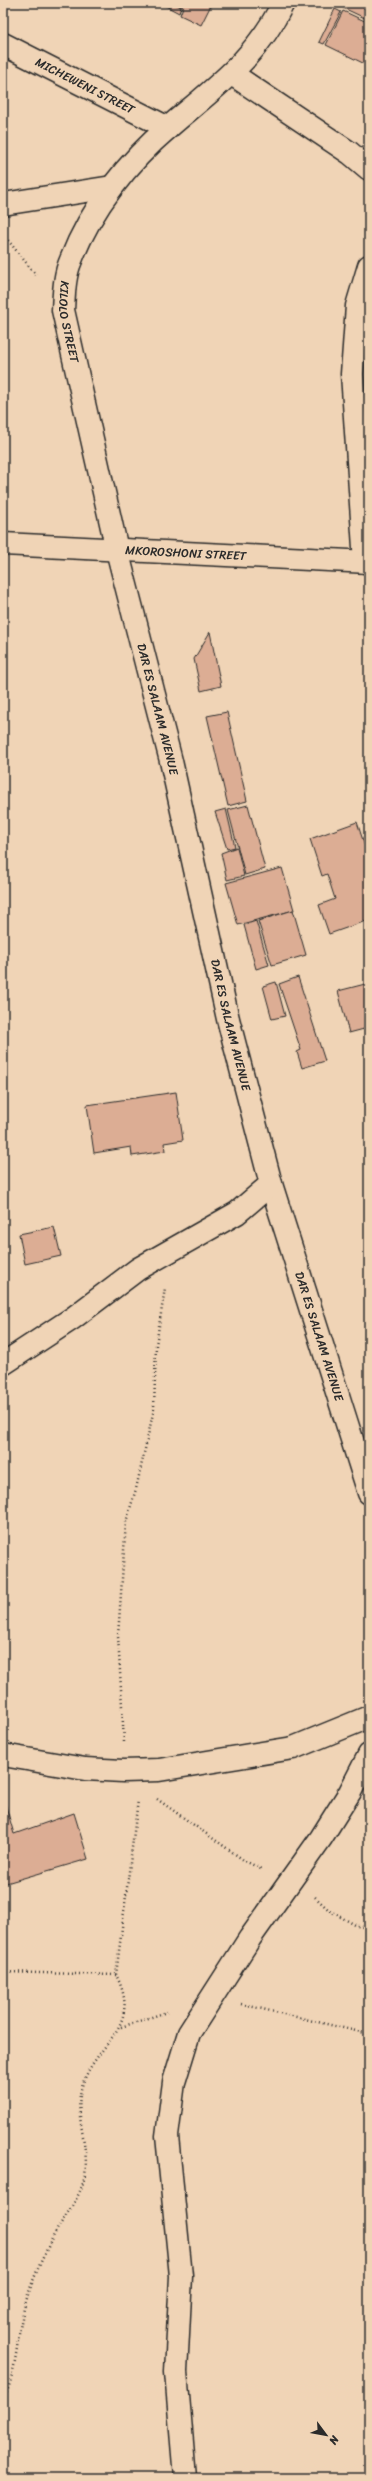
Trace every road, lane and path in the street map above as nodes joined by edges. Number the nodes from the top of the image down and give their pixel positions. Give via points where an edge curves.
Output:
1 (284, 3) edge
2 (3, 44) edge
3 (232, 74) junction
4 (168, 128) junction
5 (369, 169) edge
6 (112, 187) junction
7 (3, 204) edge
8 (3, 234) edge
9 (369, 266) edge
10 (63, 310) junction
11 (3, 544) edge
12 (117, 550) junction
13 (367, 562) edge
14 (271, 1184) junction
15 (172, 1250) junction
16 (3, 1364) edge
17 (369, 1493) edge
18 (369, 1717) edge
19 (3, 1755) edge
20 (369, 1755) edge
21 (123, 1771) junction
22 (140, 1787) junction
23 (288, 1882) junction
24 (369, 1928) edge
25 (3, 1972) edge
26 (116, 1975) junction
27 (212, 1998) junction
28 (369, 2034) edge
29 (3, 2400) edge
30 (185, 2478) edge

1 - 3 street, KILOLO STREET via 258,46
2 - 4 street, MICHEWENI STREET
3 - 4 street, KILOLO STREET
3 - 5 street via 344,149
4 - 6 street, KILOLO STREET via 126,167
6 - 7 street
6 - 10 street, KILOLO STREET via 70,260
8 - 10 path
9 - 13 street via 357,306 352,374
10 - 12 street, KILOLO STREET
11 - 12 street, MKOROSHONI STREET
12 - 13 street, MKOROSHONI STREET
12 - 14 street, DAR ES SALAAM AVENUE via 171,761 228,1019
14 - 15 street via 237,1212
14 - 17 street, DAR ES SALAAM AVENUE
15 - 16 street via 138,1269 73,1318
15 - 21 path via 159,1321 154,1409 126,1522 118,1636 124,1735
18 - 21 street via 293,1748 159,1770
19 - 21 street via 58,1766
20 - 23 street via 337,1812
21 - 22 path
22 - 23 path via 245,1861
22 - 26 path
23 - 24 path via 318,1899 330,1911 357,1926
23 - 27 street
25 - 26 path
26 - 29 path via 124,1991 120,2027 82,2083 79,2111 86,2167 82,2189 52,2238 34,2280 22,2316 12,2372
27 - 28 path
27 - 30 street via 189,2033 174,2082 167,2136 181,2276 176,2372

